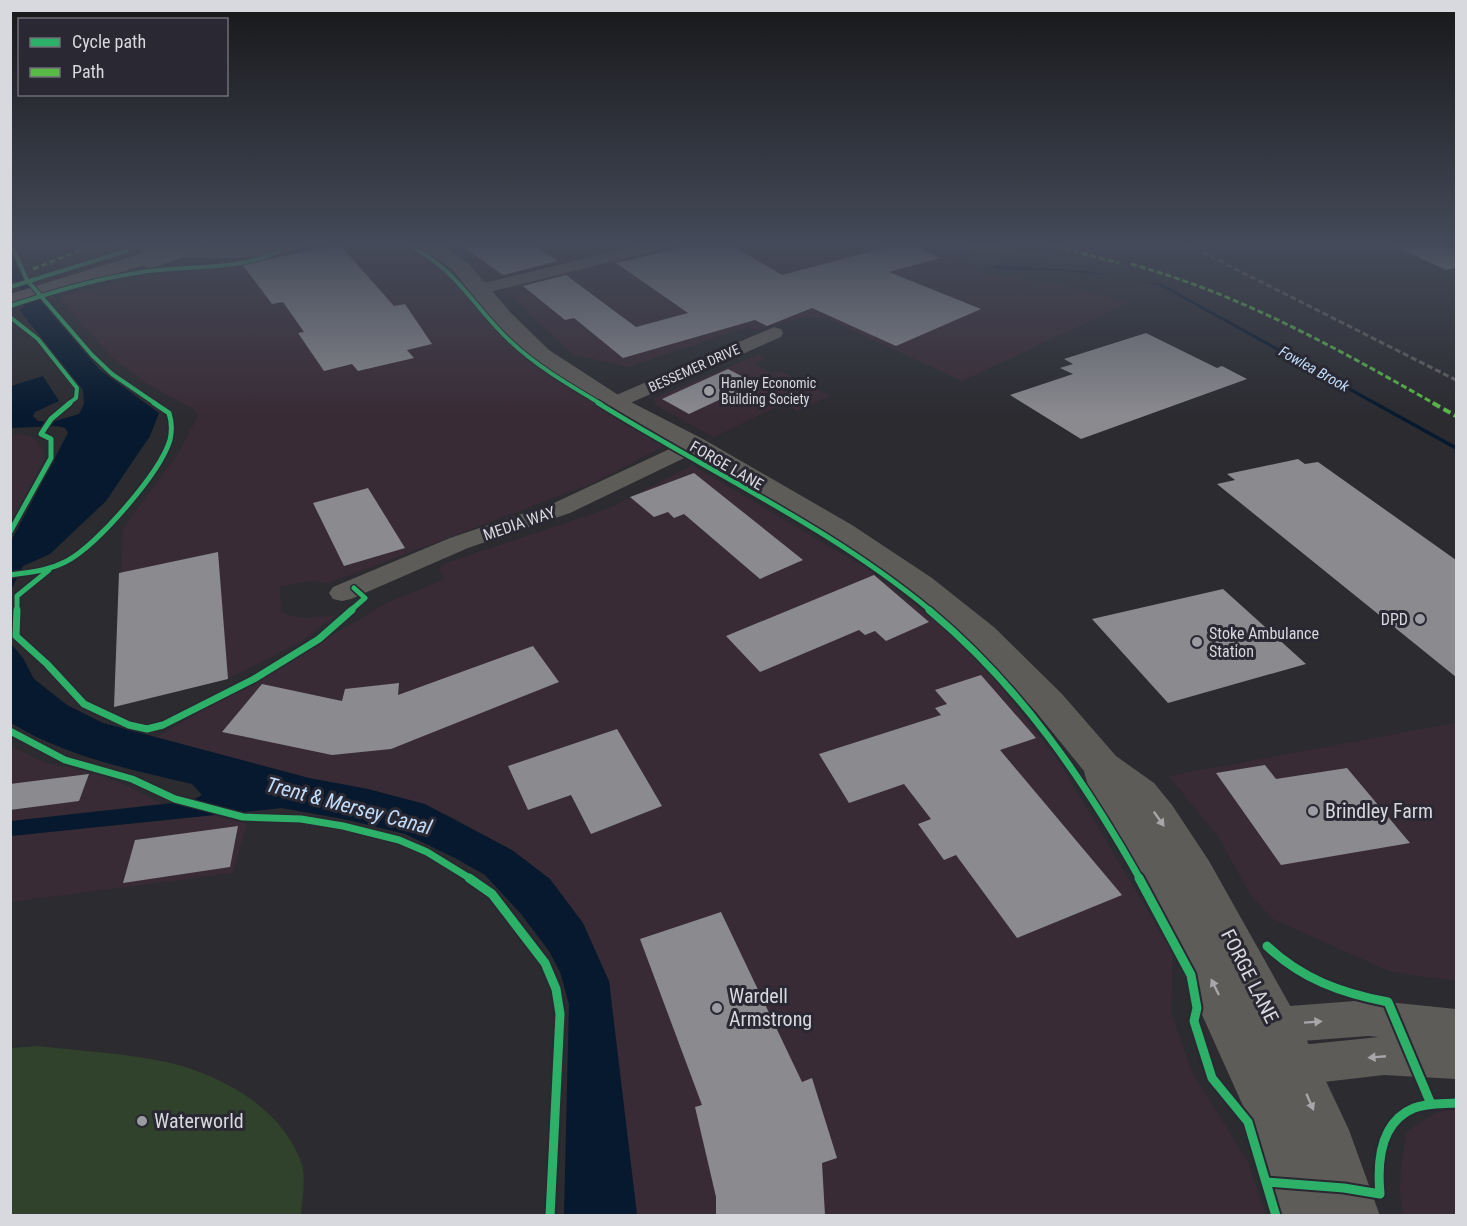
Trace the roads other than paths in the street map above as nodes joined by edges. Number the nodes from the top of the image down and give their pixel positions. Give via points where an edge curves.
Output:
1 (489, 301) edge
2 (774, 333) dead end
3 (614, 403) junction
4 (693, 445) junction
5 (342, 593) dead end
6 (1254, 1026) junction
7 (1456, 1028) edge
8 (1456, 1060) edge
9 (1274, 1068) junction
10 (1310, 1215) edge
11 (1353, 1215) edge

1 - 3 street, FORGE LANE via 541,355
2 - 3 street, BESSEMER DRIVE
3 - 4 street, FORGE LANE
4 - 5 street, MEDIA WAY via 562,508 459,543
4 - 6 street, FORGE LANE via 841,531 921,585 992,645 1072,728 1102,766 1112,801 1185,928
6 -> 7 street via 1368,1018
6 - 9 street, FORGE LANE
8 -> 9 street via 1384,1056
9 - 10 street, FORGE LANE via 1282,1137
9 -> 11 street, FORGE LANE via 1330,1149

